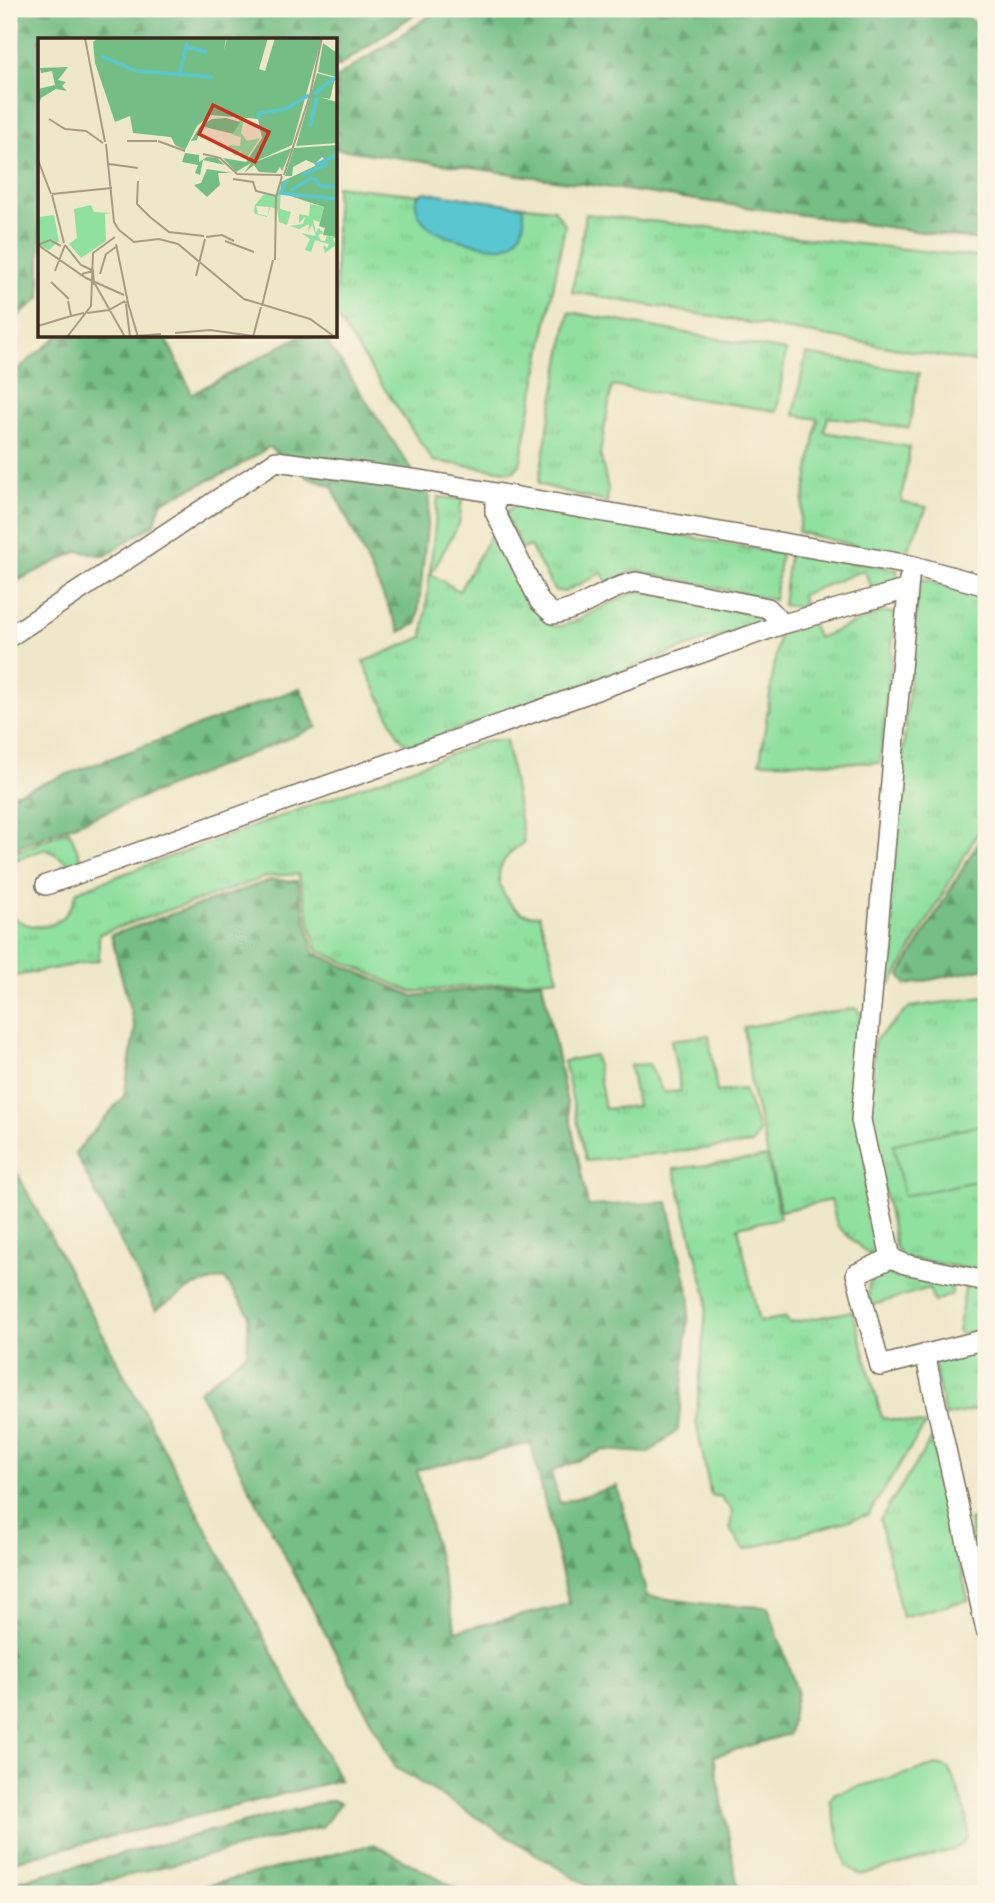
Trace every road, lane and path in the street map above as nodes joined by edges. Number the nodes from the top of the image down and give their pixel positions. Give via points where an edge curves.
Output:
1 (495, 494) junction
2 (910, 565) junction
3 (986, 586) edge
4 (908, 589) junction
5 (783, 624) junction
6 (9, 637) edge
7 (46, 885) dead end
8 (891, 1258) junction
9 (986, 1281) edge
10 (986, 1339) edge
11 (925, 1354) junction
12 (986, 1630) edge

1 - 2 street
1 - 5 street via 495,512 540,602 553,614 571,611 636,582 768,608
1 - 6 street via 276,461
2 - 3 street
2 - 4 street
4 - 5 street
4 - 8 street via 862,1120
5 - 7 street
8 - 9 street
8 - 11 street via 856,1274 880,1366
10 - 11 street
11 - 12 street

